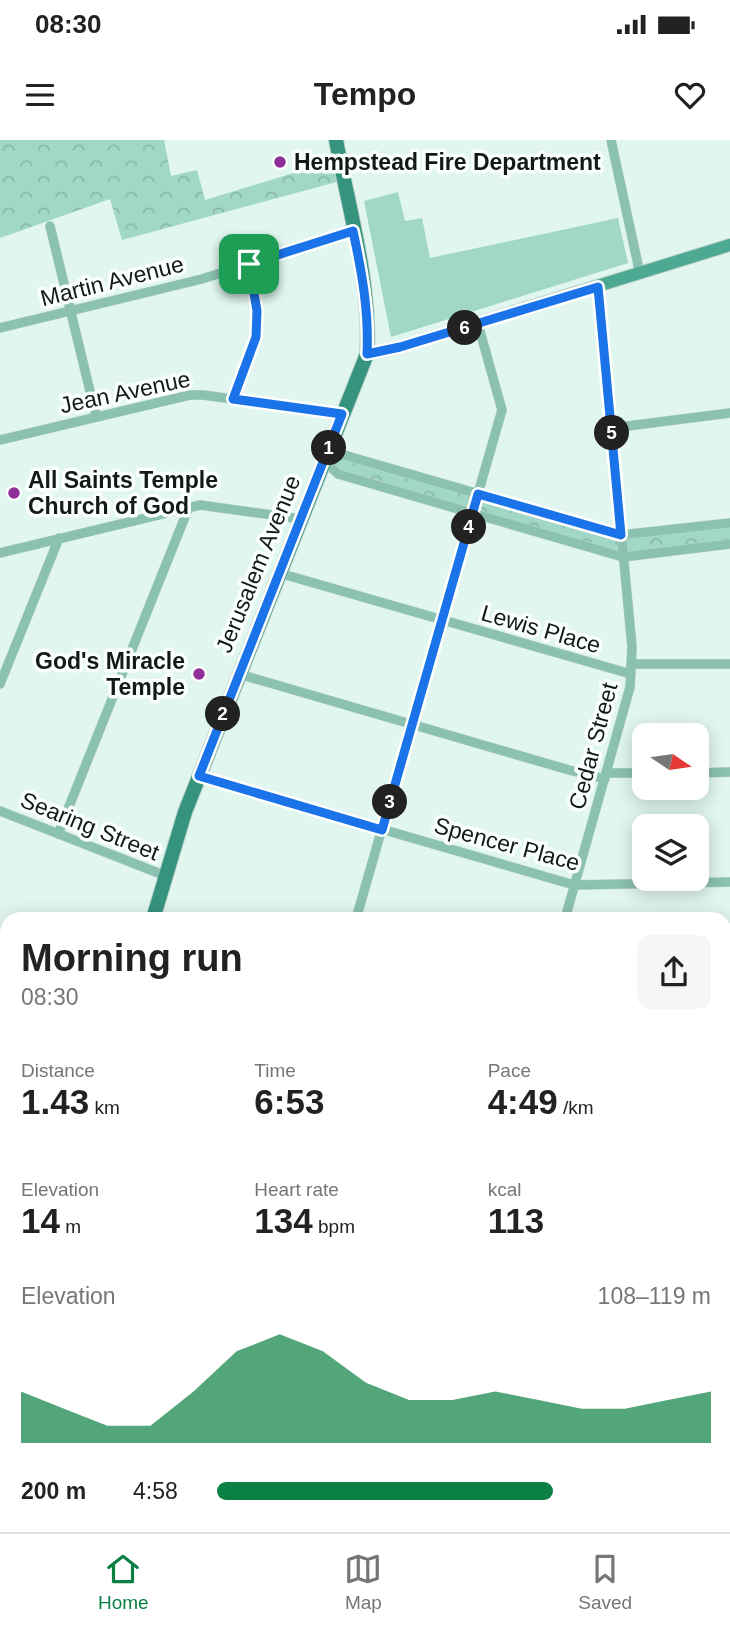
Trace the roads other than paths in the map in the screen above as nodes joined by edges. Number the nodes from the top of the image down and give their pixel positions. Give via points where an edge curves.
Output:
1 (336, 140) edge
2 (611, 140) edge
3 (50, 226) dead end
4 (353, 231) junction
5 (730, 245) edge
6 (249, 264) junction
7 (640, 274) junction
8 (598, 287) junction
9 (71, 311) junction
10 (478, 324) junction
11 (0, 328) edge
12 (367, 354) junction
13 (233, 399) junction
14 (730, 413) edge
15 (342, 414) junction
16 (96, 416) junction
17 (612, 428) junction
18 (0, 440) edge
19 (324, 460) junction
20 (478, 494) junction
21 (189, 507) junction
22 (473, 514) junction
23 (301, 519) junction
24 (730, 523) edge
25 (621, 535) junction
26 (59, 538) junction
27 (730, 544) edge
28 (0, 553) edge
29 (623, 556) junction
30 (279, 573) junction
31 (442, 620) junction
32 (730, 664) edge
33 (632, 669) junction
34 (239, 674) junction
35 (0, 684) edge
36 (412, 725) junction
37 (730, 772) edge
38 (709, 773) edge
39 (632, 774) edge
40 (199, 776) junction
41 (606, 776) junction
42 (0, 811) edge
43 (382, 830) junction
44 (58, 834) junction
45 (166, 876) junction
46 (730, 882) edge
47 (574, 885) junction
48 (155, 912) edge
49 (358, 912) edge
50 (567, 912) edge

1 - 4 main road, Jerusalem Avenue
2 - 7 street
3 - 9 street
4 - 6 street, Martin Avenue
4 - 12 main road, Jerusalem Avenue via 366,293
5 - 7 street
6 - 9 street, Martin Avenue
6 - 13 street via 256,337
7 - 8 street
8 - 10 street
8 - 17 street, Cedar Street
9 - 11 street, Martin Avenue
9 - 16 street
10 - 12 street
10 - 20 street via 502,410
12 - 15 main road, Jerusalem Avenue
13 - 15 street, Jean Avenue
13 - 16 street, Jean Avenue via 190,395
14 - 17 street
15 - 19 main road, Jerusalem Avenue
16 - 18 street, Jean Avenue
17 - 25 street, Cedar Street
19 - 20 street via 344,455
19 - 22 street via 338,474
19 - 23 main road, Jerusalem Avenue
20 - 22 street
20 - 25 street
21 - 23 street via 207,505
21 - 26 street
21 - 44 street
22 - 29 street
22 - 31 street
23 - 30 main road, Jerusalem Avenue
24 - 25 street
25 - 29 street, Cedar Street
26 - 28 street
26 - 35 street
27 - 29 street
29 - 33 street, Cedar Street
30 - 31 street, Lewis Place
30 - 34 main road, Jerusalem Avenue
31 - 33 street, Lewis Place
31 - 36 street
32 - 33 street, Lewis Place
33 - 41 street, Cedar Street
34 - 36 street
34 - 40 main road, Jerusalem Avenue
36 - 41 street
36 - 43 street
37 - 38 street
39 - 41 street
40 - 43 street, Spencer Place
40 - 45 main road, Jerusalem Avenue
41 - 47 street, Cedar Street
42 - 44 street, Searing Street
43 - 47 street, Spencer Place
43 - 49 street
44 - 45 street, Searing Street
45 - 48 main road, Jerusalem Avenue
46 - 47 street, Spencer Place
47 - 50 street, Cedar Street

